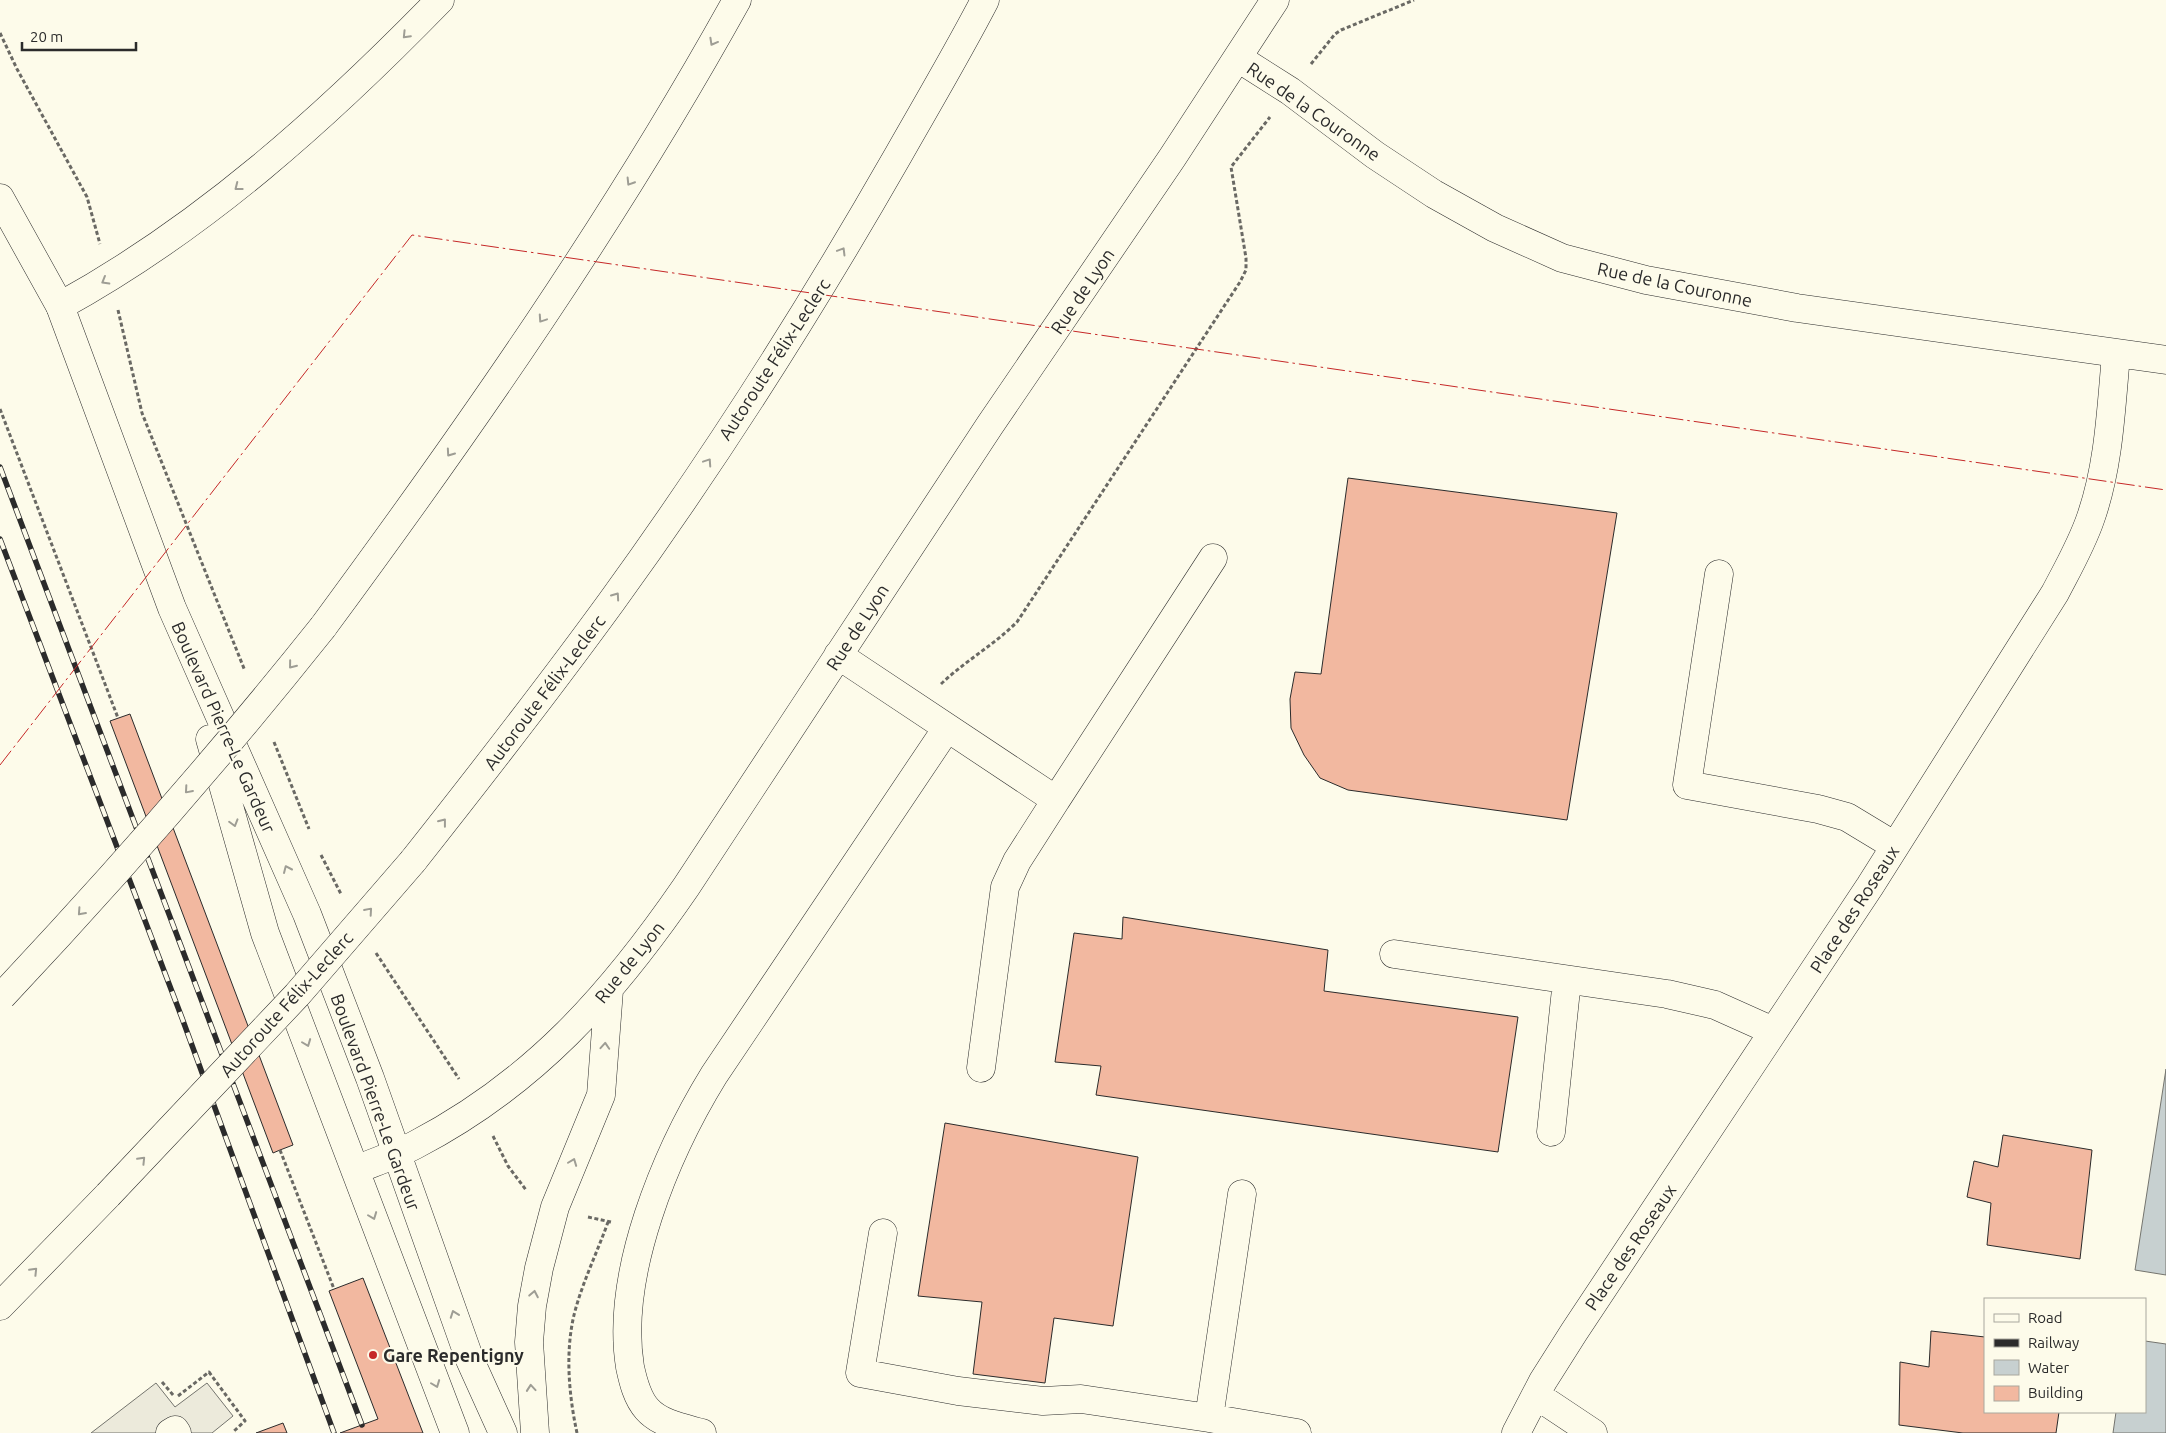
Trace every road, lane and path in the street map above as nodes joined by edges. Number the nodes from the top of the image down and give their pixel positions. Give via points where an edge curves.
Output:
1 (440, 0) edge
2 (737, 0) edge
3 (984, 0) edge
4 (1276, 0) edge
5 (1414, 0) edge
6 (0, 33) edge
7 (1335, 34) dead end
8 (1238, 58) junction
9 (1231, 167) dead end
10 (0, 198) edge
11 (90, 210) dead end
12 (60, 306) junction
13 (2116, 355) junction
14 (2166, 360) edge
15 (0, 409) edge
16 (1213, 558) dead end
17 (1719, 574) dead end
18 (172, 608) junction
19 (838, 655) junction
20 (938, 687) dead end
21 (118, 718) dead end
22 (947, 728) junction
23 (1056, 800) junction
24 (1895, 846) junction
25 (1394, 954) dead end
26 (1567, 980) junction
27 (609, 990) junction
28 (1, 997) edge
29 (1774, 1031) junction
30 (981, 1068) dead end
31 (1551, 1132) dead end
32 (496, 1142) dead end
33 (280, 1150) dead end
34 (396, 1154) junction
35 (355, 1170) junction
36 (1242, 1194) dead end
37 (531, 1196) dead end
38 (585, 1216) dead end
39 (883, 1233) dead end
40 (334, 1289) dead end
41 (0, 1306) edge
42 (162, 1382) dead end
43 (1536, 1395) junction
44 (1209, 1418) junction
45 (170, 1433) edge
46 (177, 1433) edge
47 (235, 1433) edge
48 (455, 1433) edge
49 (503, 1433) edge
50 (535, 1433) edge
51 (577, 1433) edge
52 (702, 1433) edge
53 (1297, 1433) edge
54 (1516, 1433) edge
55 (1593, 1433) edge

1 -> 12 main road via 355,86 253,175 140,259
2 -> 28 main road, bridge via 584,257 448,457 323,627 123,865
41 -> 3 main road, Autoroute Félix-Leclerc, bridge via 291,1002 413,861 533,708 612,601 792,335 871,204
4 - 8 main road, Rue de Lyon
5 - 7 path
6 - 11 path via 20,76 77,176
8 - 13 main road, Rue de la Couronne via 1434,194 1495,228 1562,258 1646,280 1787,307
8 - 19 main road, Rue de Lyon
9 - 20 path via 1246,258 1246,270 1240,282 1017,622
10 - 12 main road, Boulevard Pierre-Le Gardeur
12 - 18 main road, Boulevard Pierre-Le Gardeur
13 - 14 main road, Rue de la Couronne
13 - 24 main road, Place des Roseaux via 2102,481 2092,517 2078,549 2055,593
15 - 21 path
16 - 23 main road
17 - 24 main road via 1687,785 1847,817
34 -> 18 main road, Boulevard Pierre-Le Gardeur via 306,914
18 -> 35 main road, Boulevard Pierre-Le Gardeur via 265,932
19 - 22 main road
19 - 27 main road, Rue de Lyon via 681,894
22 - 23 main road
22 - 52 main road via 714,1075 692,1111 658,1188 631,1288 628,1352 632,1378 642,1402 659,1419
23 - 30 main road via 1016,861 1005,887
24 - 29 main road, Place des Roseaux
25 - 26 main road
26 - 29 main road via 1667,994 1715,1005
26 - 31 main road
27 - 34 main road, Rue de Lyon via 558,1045 518,1079 436,1134
50 -> 27 main road via 529,1342 532,1306 556,1207 601,1095
29 - 43 main road, Place des Roseaux via 1574,1332
32 - 37 path via 517,1180
33 - 40 path
34 - 35 main road, Rue de Lyon
49 -> 34 main road, Boulevard Pierre-Le Gardeur via 470,1360
35 -> 48 main road, Boulevard Pierre-Le Gardeur
36 - 44 main road
38 - 51 path via 608,1222 574,1316 570,1343 572,1403
39 - 44 main road via 860,1373 1043,1402 1081,1399
42 - 47 path via 175,1398 209,1372 246,1421
43 - 54 main road, Place des Roseaux
43 - 55 main road
44 - 53 main road
45 - 46 main road via 175,1430

